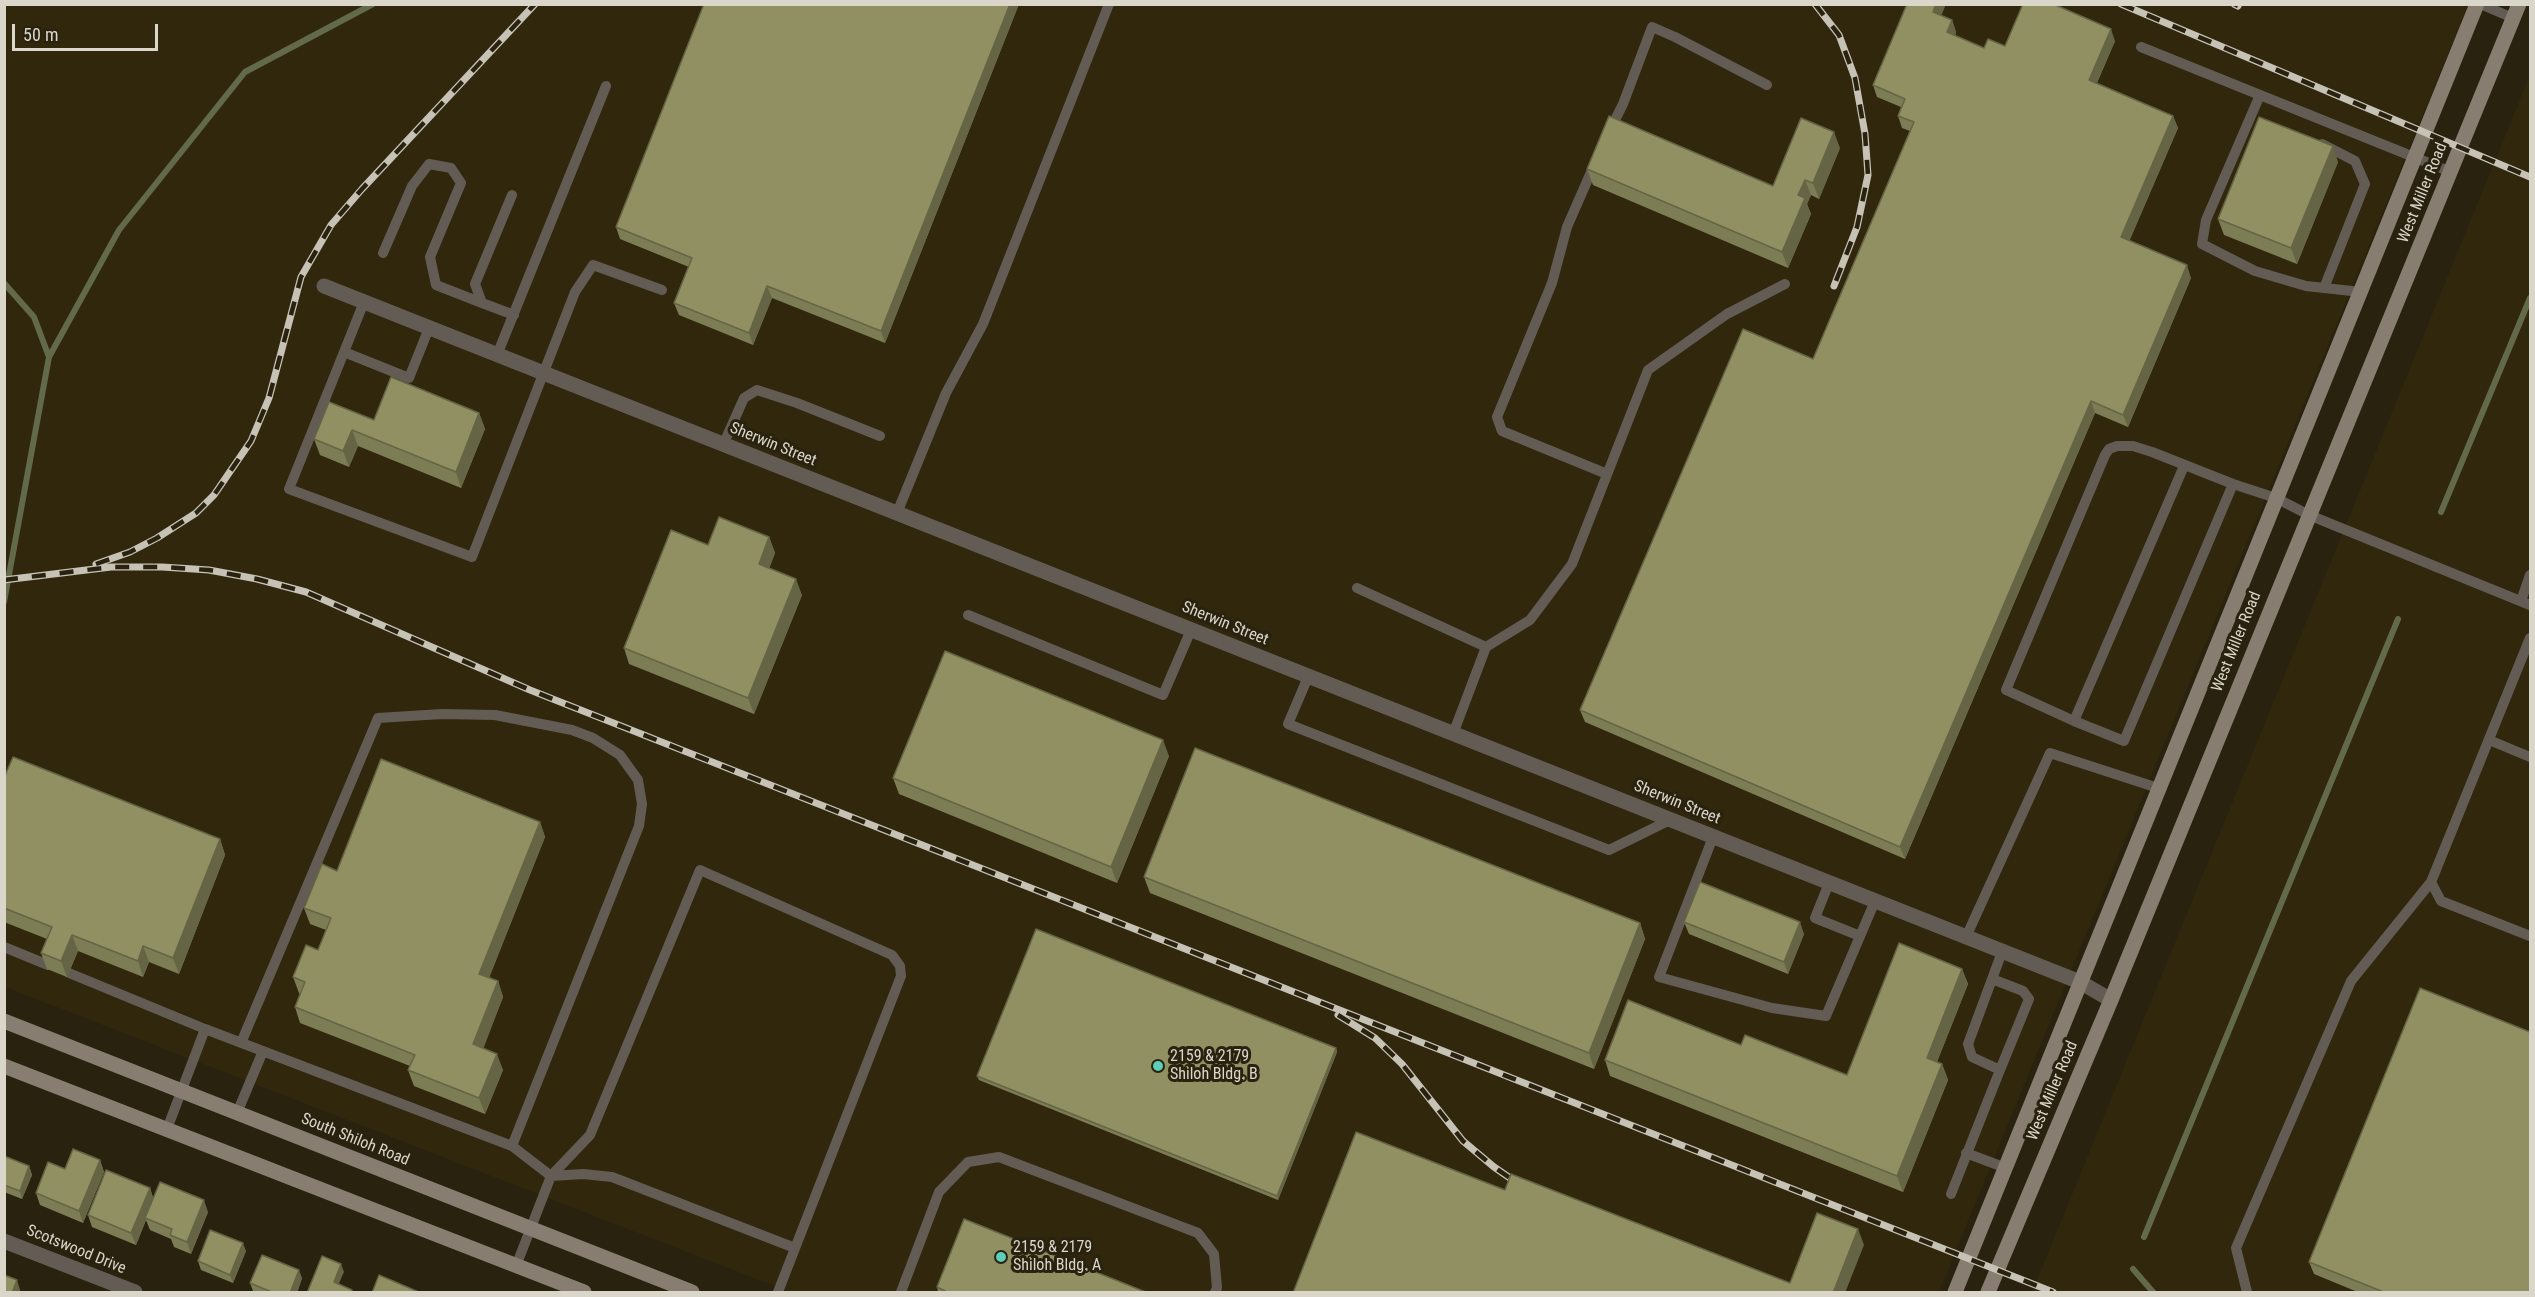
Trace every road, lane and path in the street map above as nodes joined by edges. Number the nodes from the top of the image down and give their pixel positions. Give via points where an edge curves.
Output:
1 (1109, 4) edge
2 (2479, 4) edge
3 (2516, 11) edge
4 (2141, 47) dead end
5 (1767, 85) dead end
6 (606, 86) dead end
7 (2260, 95) junction
8 (1607, 136) edge
9 (2311, 140) edge
10 (1598, 156) edge
11 (2415, 159) junction
12 (2451, 172) junction
13 (512, 195) dead end
14 (384, 253) dead end
15 (1785, 284) dead end
16 (324, 286) dead end
17 (2324, 288) junction
18 (662, 290) dead end
19 (2361, 292) junction
20 (364, 302) junction
21 (482, 303) junction
22 (514, 315) junction
23 (429, 328) junction
24 (344, 352) junction
25 (497, 355) junction
26 (545, 374) junction
27 (880, 435) dead end
28 (723, 445) junction
29 (2184, 466) junction
30 (1607, 474) junction
31 (2233, 484) junction
32 (2276, 498) junction
33 (897, 513) junction
34 (2309, 514) junction
35 (2530, 574) edge
36 (1357, 588) dead end
37 (2526, 603) edge
38 (968, 615) dead end
39 (1191, 630) junction
40 (2530, 638) edge
41 (1486, 647) junction
42 (1308, 677) junction
43 (2074, 721) junction
44 (1453, 734) junction
45 (2489, 740) junction
46 (2530, 757) edge
47 (2158, 788) junction
48 (1670, 820) junction
49 (1713, 837) junction
50 (2432, 882) junction
51 (1829, 883) junction
52 (1875, 901) junction
53 (1860, 936) junction
54 (2530, 936) edge
55 (1966, 938) junction
56 (4, 947) edge
57 (2002, 952) junction
58 (48, 965) edge
59 (69, 973) dead end
60 (1992, 980) junction
61 (2080, 982) junction
62 (2111, 1000) junction
63 (4, 1021) edge
64 (206, 1029) junction
65 (241, 1043) junction
66 (263, 1051) junction
67 (4, 1066) edge
68 (2000, 1070) junction
69 (182, 1091) junction
70 (237, 1113) junction
71 (166, 1129) junction
72 (512, 1146) junction
73 (1966, 1154) junction
74 (2006, 1168) junction
75 (551, 1176) junction
76 (1951, 1194) dead end
77 (530, 1229) junction
78 (4, 1241) edge
79 (795, 1248) junction
80 (516, 1266) junction
81 (135, 1293) edge
82 (584, 1293) edge
83 (692, 1293) edge
84 (778, 1293) edge
85 (901, 1293) edge
86 (1215, 1293) edge
87 (1955, 1293) edge
88 (1988, 1293) edge
89 (2247, 1293) edge

1 - 33 lane via 983,324 946,393
2 - 3 lane
2 - 11 main road, West Miller Road
3 - 12 main road, West Miller Road
4 - 7 lane
5 - 8 lane via 1652,27
6 - 22 lane
7 - 11 lane
7 - 17 lane via 2256,118 2206,220 2202,244 2254,271
9 - 17 lane via 2355,161 2365,184
10 - 30 lane via 1567,227 1552,283 1497,417 1502,431
11 - 12 lane
11 - 19 main road, West Miller Road
12 - 34 main road, West Miller Road
13 - 21 lane via 475,284
14 - 21 lane via 412,186 429,164 451,168 461,183 430,257 436,285
15 - 30 lane via 1727,314 1648,370
16 - 20 street, Sherwin Street
17 - 19 lane
18 - 26 lane via 593,264 575,292
19 - 32 main road, West Miller Road
20 - 23 street, Sherwin Street
20 - 24 lane
21 - 22 lane
22 - 25 lane
23 - 24 lane via 409,378
23 - 25 street, Sherwin Street
24 - 26 lane via 289,489 472,557
25 - 26 street, Sherwin Street
26 - 28 street, Sherwin Street
27 - 28 lane via 757,390 744,398
28 - 33 street, Sherwin Street
29 - 31 lane
29 - 43 lane
29 - 43 lane via 2133,446 2117,446 2104,455 2006,690
30 - 41 lane via 1572,564 1530,620
31 - 32 lane
31 - 43 lane via 2124,741
32 - 34 lane
32 - 47 main road, West Miller Road
33 - 39 street, Sherwin Street
34 - 37 lane
34 - 62 main road, West Miller Road
35 - 37 lane
36 - 41 lane
38 - 39 lane via 1163,695
39 - 42 street, Sherwin Street
40 - 45 lane
41 - 44 lane
42 - 44 street, Sherwin Street
42 - 48 lane via 1288,724 1609,850
44 - 48 street, Sherwin Street
45 - 46 lane
45 - 50 lane
47 - 55 lane via 2050,753
47 - 61 main road, West Miller Road
48 - 49 street, Sherwin Street
49 - 51 street, Sherwin Street
49 - 53 lane via 1659,978 1772,1008 1826,1016
50 - 54 lane via 2441,901
50 - 89 lane via 2351,981 2236,1248
51 - 52 street, Sherwin Street
51 - 53 lane via 1815,918
52 - 53 lane
52 - 55 street, Sherwin Street
55 - 57 street, Sherwin Street
56 - 58 lane
57 - 60 lane
57 - 61 street, Sherwin Street
59 - 64 lane
60 - 68 lane via 1968,1044 1972,1058
60 - 68 lane via 2023,991 2029,999
61 - 62 street, Sherwin Street
61 - 74 main road, West Miller Road
62 - 88 main road, West Miller Road
63 - 69 main road, South Shiloh Road
64 - 65 lane
64 - 69 lane
65 - 66 lane
65 - 72 lane via 378,718 495,715 572,730 620,755 638,780 642,804 639,826
66 - 70 lane
66 - 72 lane
67 - 71 main road
68 - 73 lane
69 - 70 main road, South Shiloh Road
69 - 71 lane
70 - 77 main road, South Shiloh Road
71 - 80 main road
72 - 75 lane
73 - 74 lane
73 - 76 lane
74 - 87 main road, West Miller Road
75 - 77 lane
75 - 79 lane via 612,1177
75 - 79 lane via 590,1135 700,870 892,956 900,966 901,976
77 - 80 lane
77 - 83 main road, South Shiloh Road
78 - 81 street, Scotswood Drive
79 - 84 lane
80 - 82 main road
85 - 86 lane via 939,1192 968,1162 999,1157 1198,1233 1214,1254

